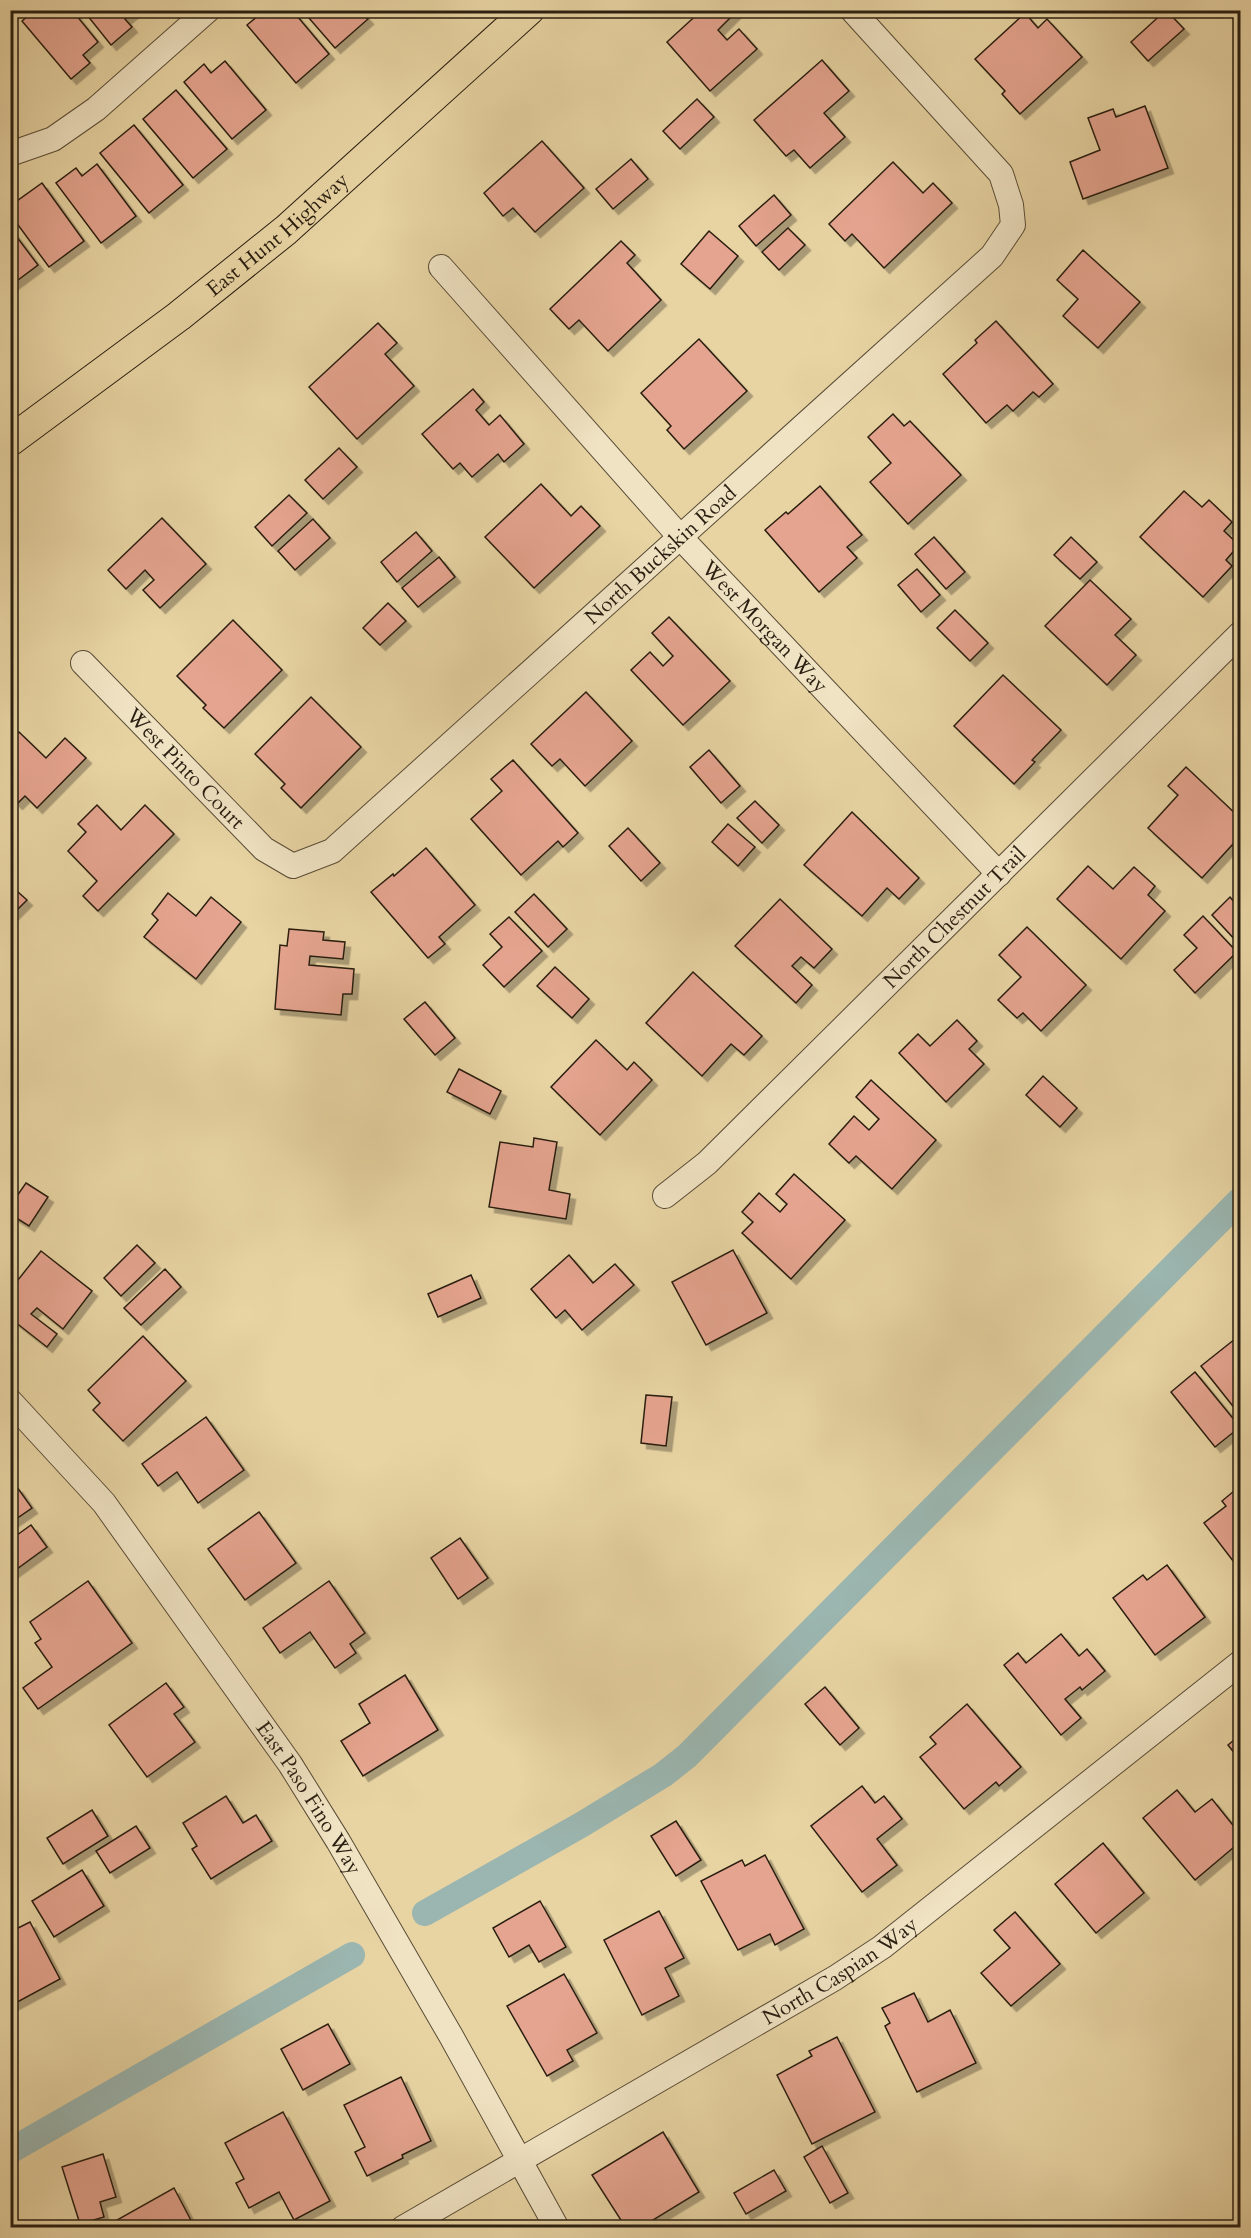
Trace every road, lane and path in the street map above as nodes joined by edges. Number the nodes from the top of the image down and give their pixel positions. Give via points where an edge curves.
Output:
1 (208, 10) edge
2 (528, 10) edge
3 (852, 10) edge
4 (10, 154) edge
5 (441, 267) dead end
6 (10, 441) edge
7 (680, 537) junction
8 (1240, 634) edge
9 (83, 663) dead end
10 (293, 866) joint
11 (999, 873) junction
12 (665, 1196) dead end
13 (10, 1401) edge
14 (1240, 1663) edge
15 (520, 2161) junction
16 (403, 2228) edge
17 (557, 2228) edge

1 - 4 street via 96,109 53,139
2 - 6 main road, East Hunt Highway via 286,230 179,316
3 - 7 street, North Buckskin Road via 1001,174 1013,225 992,256
5 - 7 street, West Morgan Way
7 - 10 street, North Buckskin Road via 332,851
7 - 11 street, West Morgan Way
8 - 11 street, North Chestnut Trail
9 - 10 street, West Pinto Court via 264,849
11 - 12 street, North Chestnut Trail via 707,1163
13 - 15 street, East Paso Fino Way via 104,1503 290,1764
14 - 15 street, North Caspian Way via 882,1947
15 - 16 street, North Caspian Way
15 - 17 street, East Paso Fino Way

